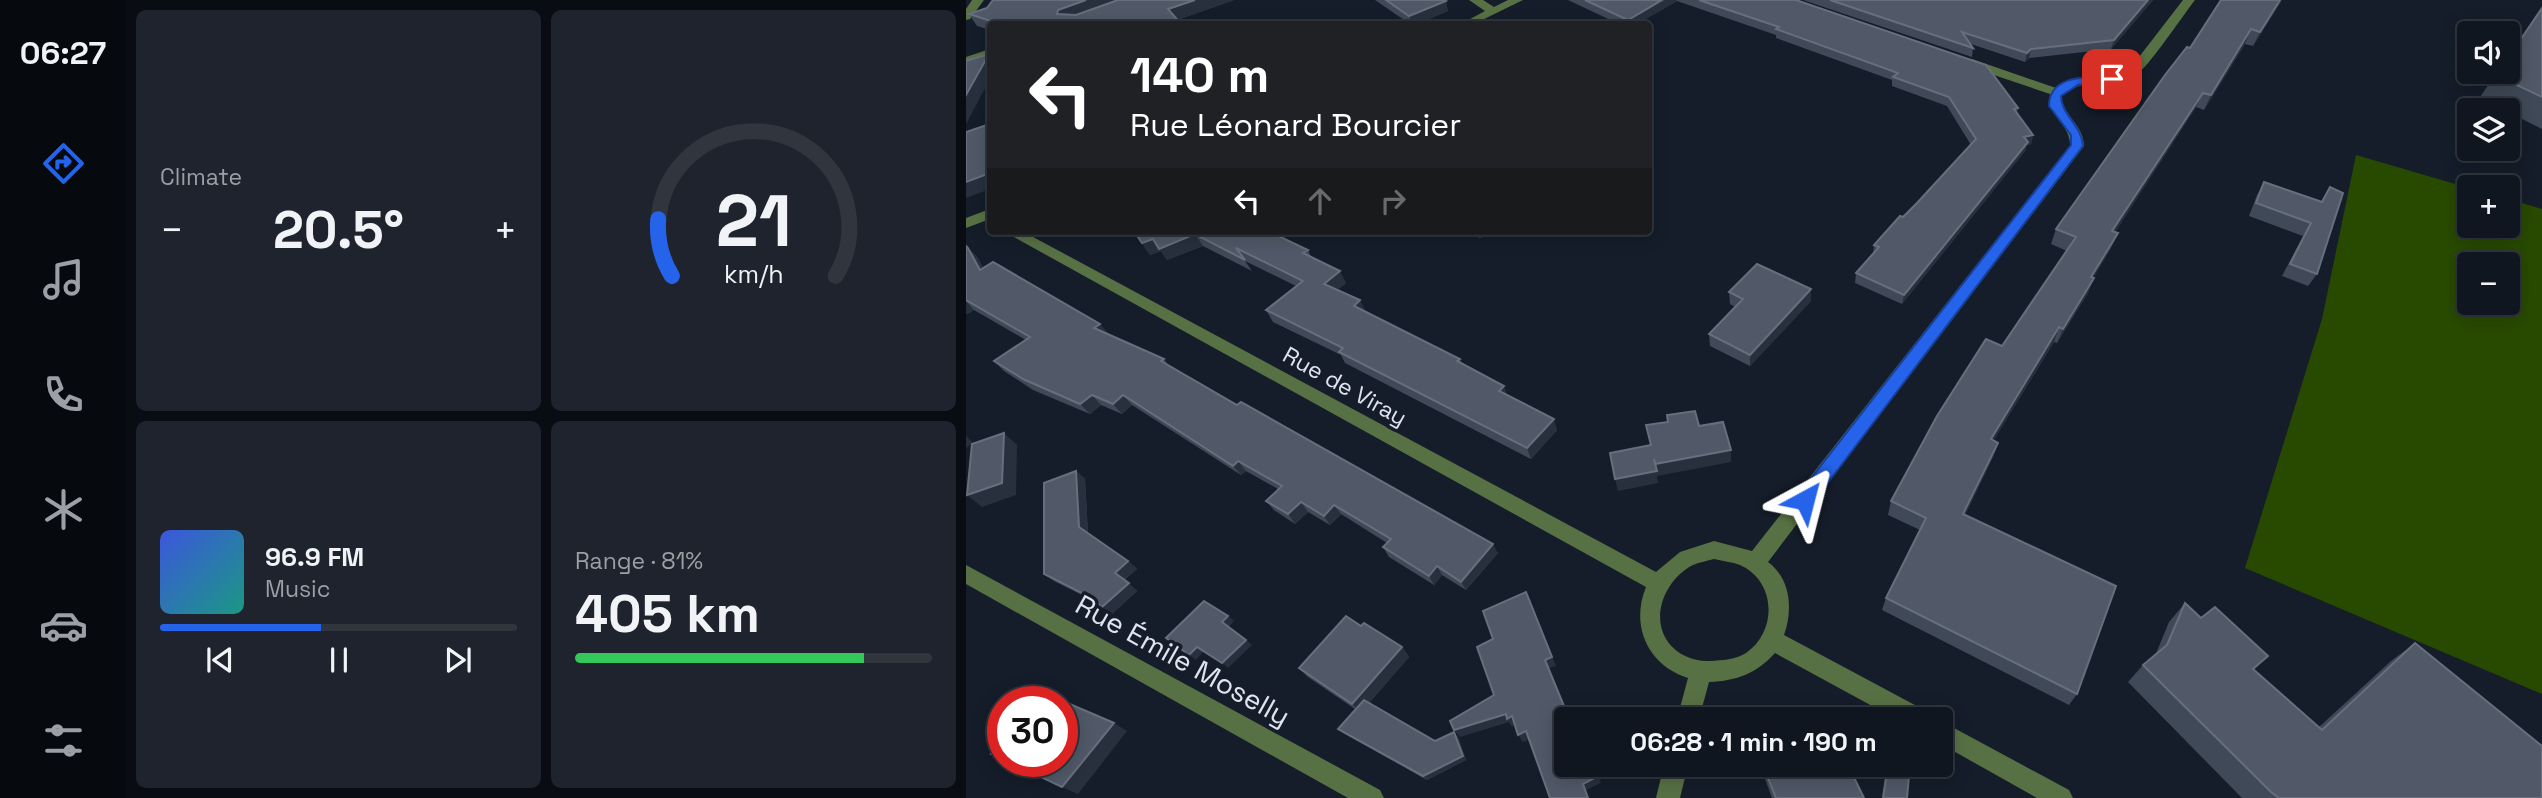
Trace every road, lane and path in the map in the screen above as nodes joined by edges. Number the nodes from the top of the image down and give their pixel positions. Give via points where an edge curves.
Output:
1 (978, 0) edge
2 (1475, 0) edge
3 (1517, 0) edge
4 (2189, 0) edge
5 (1493, 11) junction
6 (966, 17) edge
7 (1472, 21) edge
8 (987, 47) edge
9 (966, 50) edge
10 (987, 54) edge
11 (1953, 57) edge
12 (966, 61) edge
13 (2057, 92) junction
14 (987, 215) edge
15 (966, 223) edge
16 (1017, 235) edge
17 (1756, 562) junction
18 (966, 574) edge
19 (1658, 583) junction
20 (1773, 640) junction
21 (1701, 672) junction
22 (1691, 707) edge
23 (1896, 707) edge
24 (1953, 739) edge
25 (1673, 777) edge
26 (1371, 798) edge
27 (1668, 798) edge
28 (2061, 798) edge

1 - 6 street
2 - 5 street
3 - 5 street
4 - 13 street via 2133,73 2076,82
5 - 7 street
8 - 9 street
10 - 12 street
11 - 13 street
13 - 17 street via 2055,106 2077,134 2077,146
14 - 15 street
16 - 19 street, Rue de Viray
17 - 19 street via 1733,552 1700,552 1669,568
17 - 20 street via 1778,590 1781,609
18 - 26 street, Rue Émile Moselly
19 - 21 street via 1650,604 1654,637 1663,652 1679,664
20 - 21 street via 1743,667
20 - 23 street
21 - 22 street
24 - 28 street
25 - 27 street

